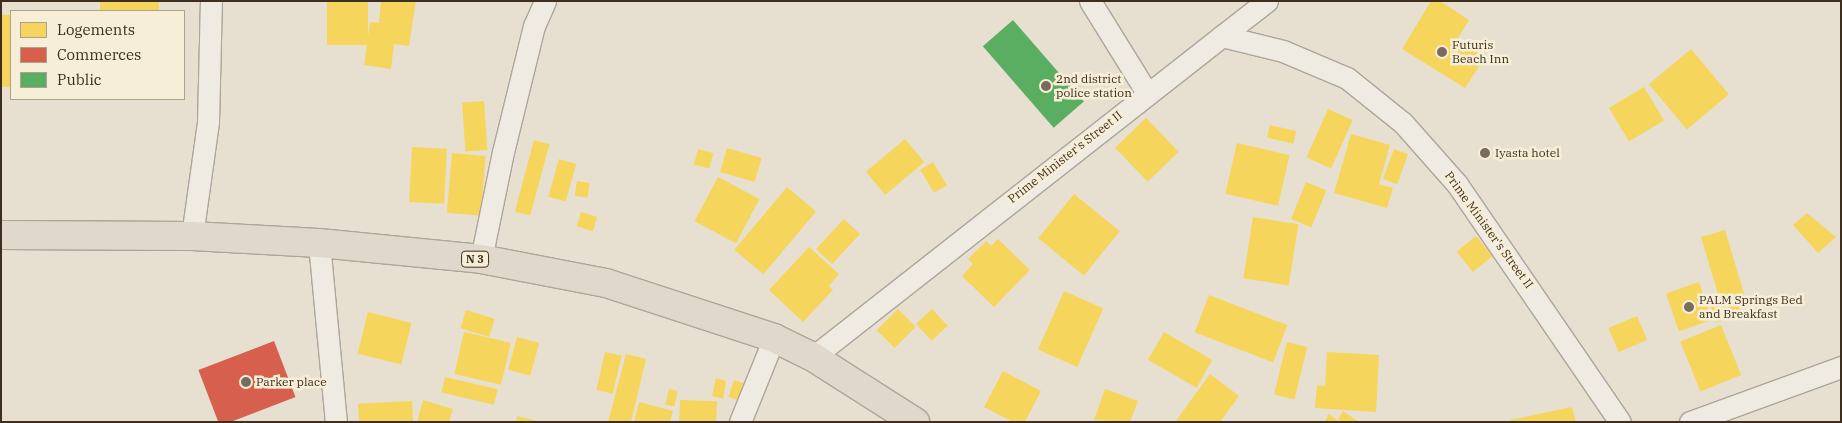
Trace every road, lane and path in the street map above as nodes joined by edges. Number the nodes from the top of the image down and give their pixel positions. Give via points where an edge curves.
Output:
1 (211, 1) edge
2 (545, 1) edge
3 (1090, 1) edge
4 (1267, 1) edge
5 (1222, 36) junction
6 (1146, 93) junction
7 (1, 235) edge
8 (192, 236) junction
9 (319, 243) junction
10 (481, 260) junction
11 (774, 338) junction
12 (813, 357) junction
13 (1841, 368) edge
14 (336, 422) edge
15 (740, 422) edge
16 (915, 422) edge
17 (1620, 422) edge
18 (1690, 422) edge

1 - 8 street via 208,122
2 - 10 street via 515,104
3 - 6 street
4 - 5 street
5 - 6 street, Prime Minister's Street II
5 - 17 street, Prime Minister's Street II via 1283,51 1347,78 1403,123 1457,184
6 - 12 street, Prime Minister's Street II
7 - 8 highway, N 3
8 - 9 highway, N 3
9 - 10 highway, N 3
9 - 14 street
10 - 11 highway, N 3 via 606,283
11 - 12 highway, N 3
11 - 15 street
12 - 16 highway, N 3
13 - 18 street

